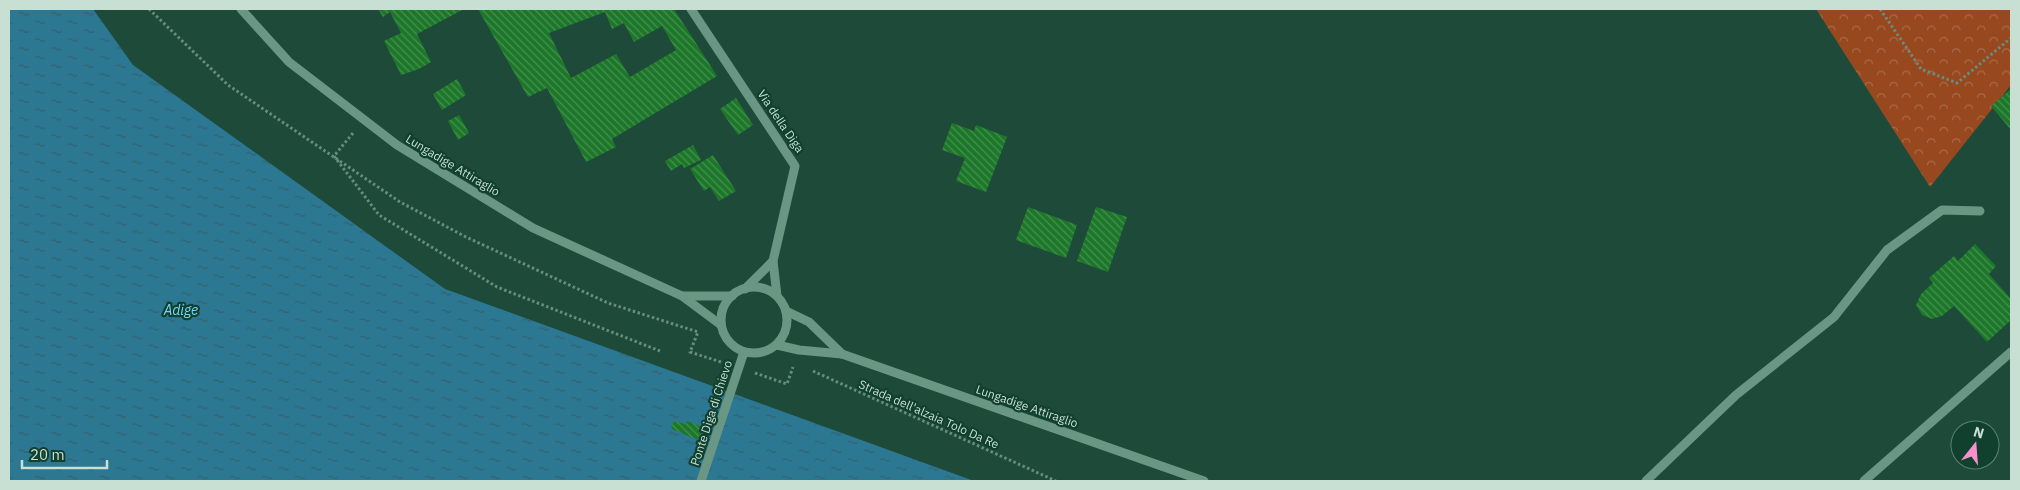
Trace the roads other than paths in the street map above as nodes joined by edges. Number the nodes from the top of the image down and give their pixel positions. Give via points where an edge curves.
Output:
1 (241, 9) edge
2 (691, 9) edge
3 (1980, 211) dead end
4 (773, 261) junction
5 (745, 288) junction
6 (682, 296) junction
7 (732, 296) junction
8 (777, 296) junction
9 (786, 311) junction
10 (721, 325) junction
11 (777, 345) junction
12 (744, 352) junction
13 (2011, 352) edge
14 (842, 354) junction
15 (701, 481) edge
16 (1204, 481) edge
17 (1646, 481) edge
18 (1864, 481) edge

1 - 6 street, Lungadige Attiraglio via 289,62 397,145 533,228
2 - 4 street, Via della Diga via 795,166
3 - 17 street via 1942,210 1887,250 1834,317 1736,395
4 - 5 street
4 - 8 street, Via della Diga
5 - 7 street
5 - 8 street via 762,288
6 - 7 street, Lungadige Attiraglio
6 - 10 street, Lungadige Attiraglio
7 - 10 street via 721,314
8 - 9 street
9 - 11 street via 787,325
9 - 14 street, Lungadige Attiraglio via 809,322
10 - 12 street, Lungadige Attiraglio via 729,342
11 - 12 street via 762,353
11 - 14 street, Lungadige Attiraglio
12 - 15 street, Ponte Diga di Chievo
13 - 18 street
14 - 16 street, Lungadige Attiraglio

